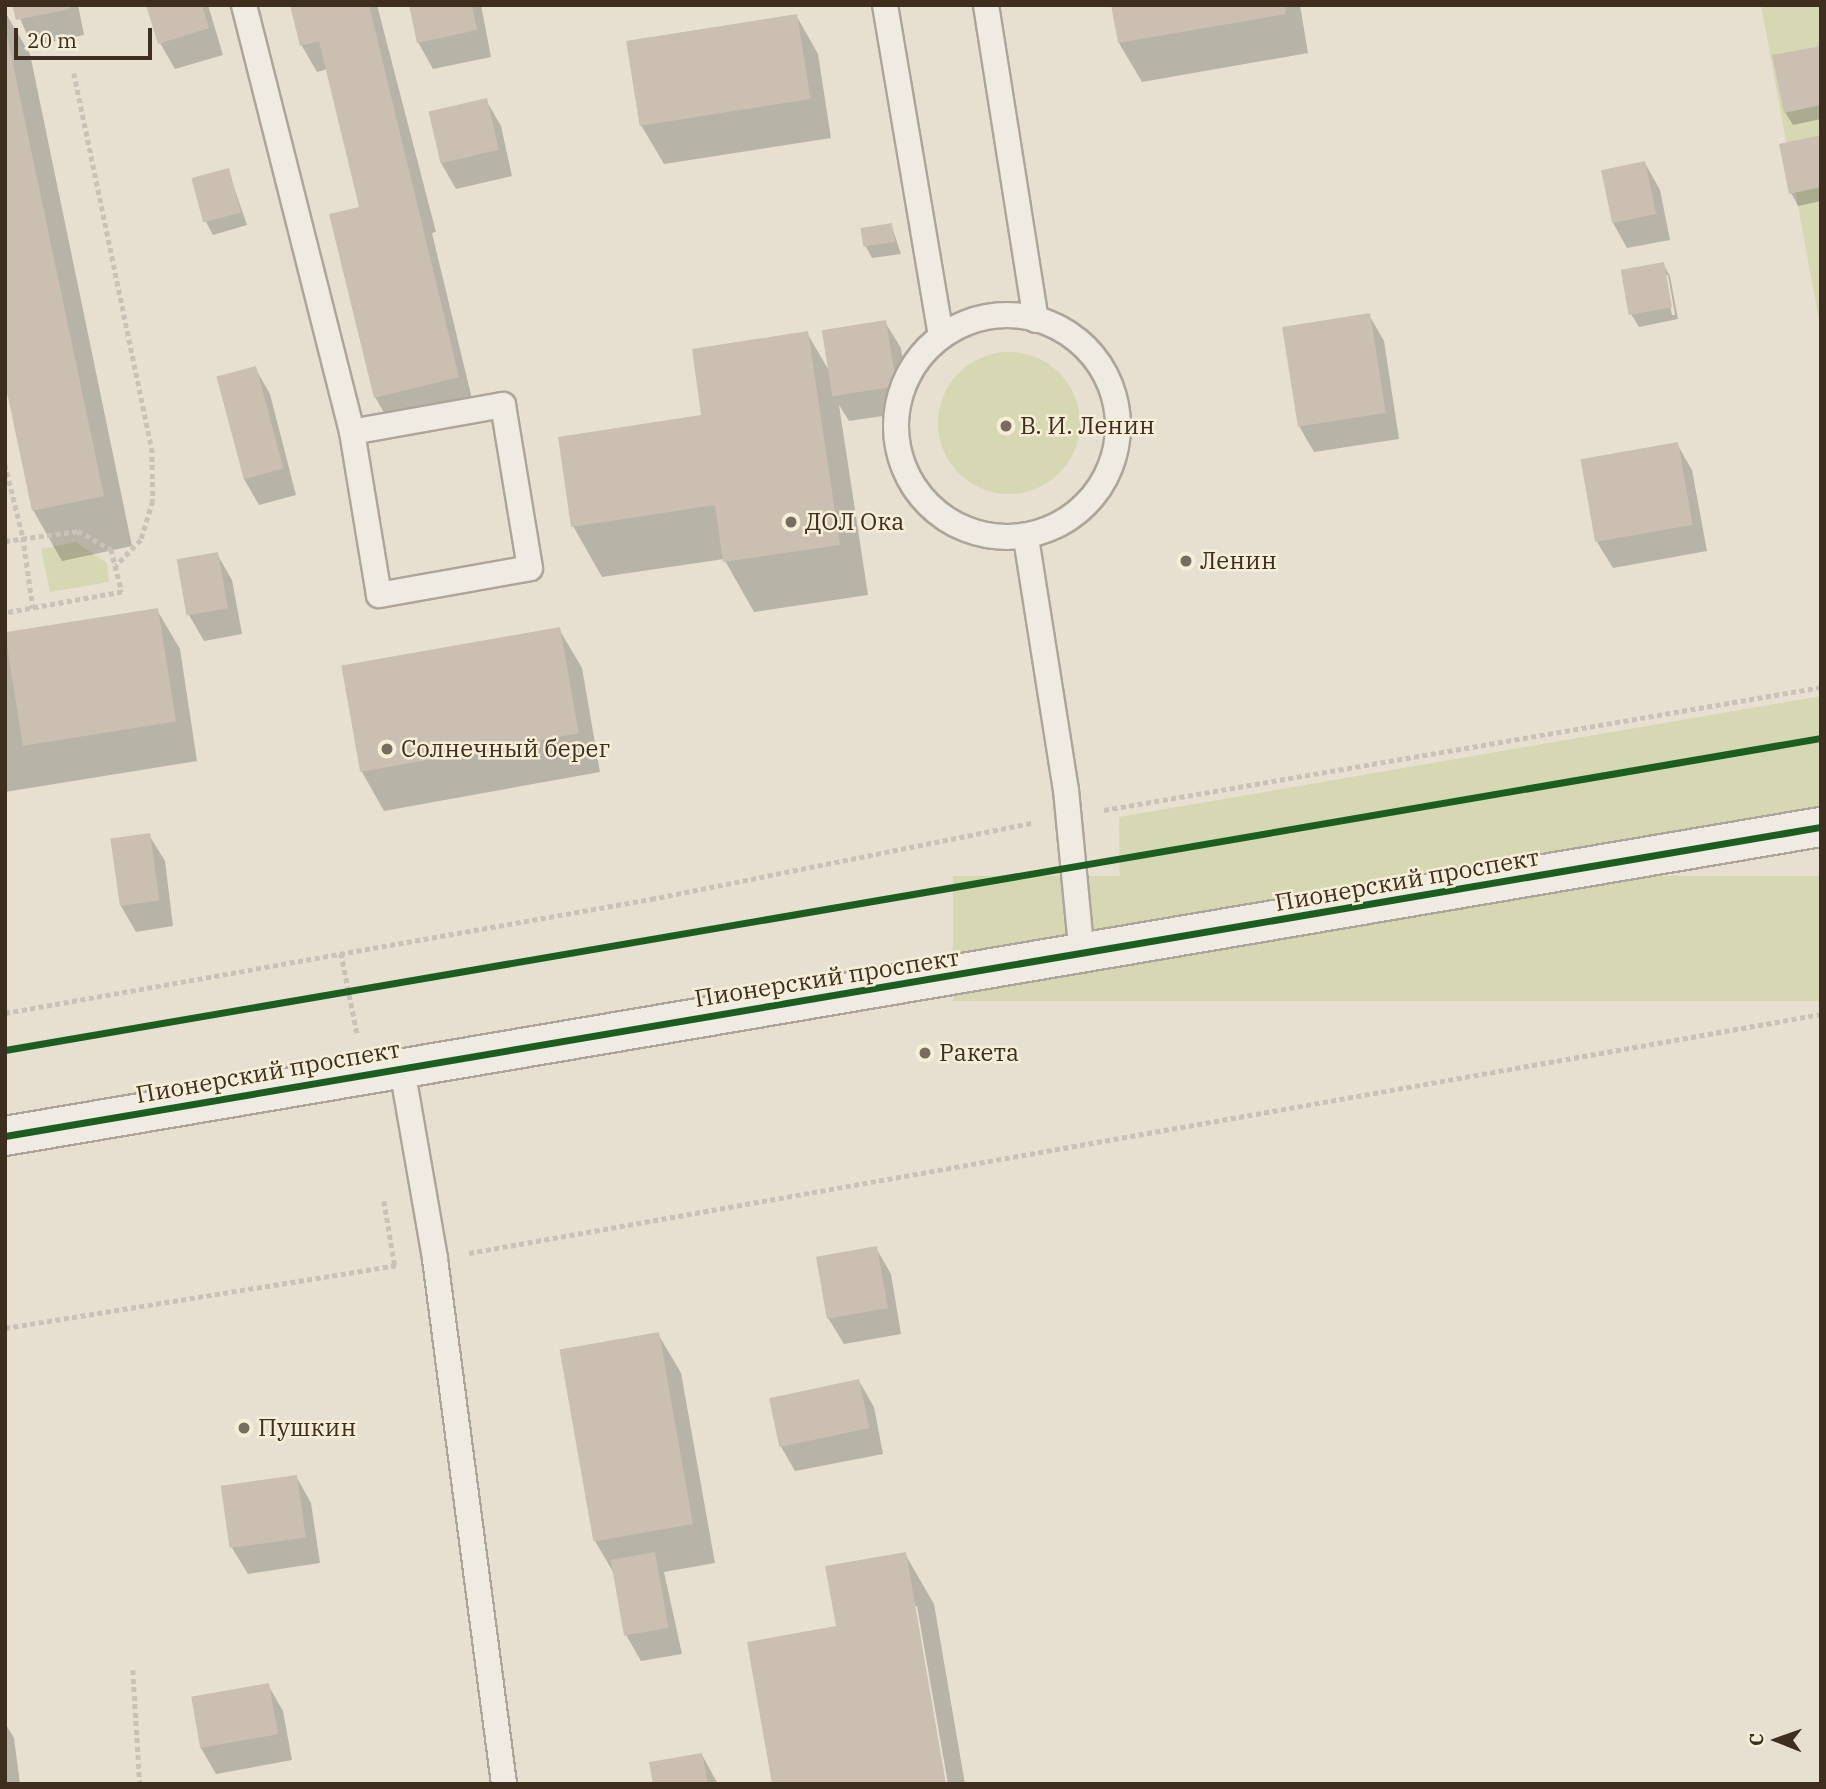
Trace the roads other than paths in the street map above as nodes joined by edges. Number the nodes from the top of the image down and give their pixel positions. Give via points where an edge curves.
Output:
1 (244, 5) edge
2 (885, 5) edge
3 (986, 5) edge
4 (1036, 320) junction
5 (941, 336) junction
6 (352, 432) junction
7 (1026, 538) junction
8 (1821, 827) edge
9 (1082, 956) junction
10 (402, 1069) junction
11 (5, 1136) edge
12 (504, 1784) edge

1 - 6 lane
2 - 5 lane
3 - 4 lane
4 - 5 lane via 1016,314 963,323
4 - 7 lane via 1062,328 1092,353 1106,372 1119,429 1105,478 1070,517
5 - 7 lane via 914,364 898,402 897,441 908,476 931,508 958,526 995,537
6 - 6 lane via 503,404 530,568 379,595
7 - 9 lane via 1070,816
8 - 9 street, Пионерский проспект
9 - 10 street, Пионерский проспект
10 - 11 street, Пионерский проспект
10 - 12 lane via 435,1259

